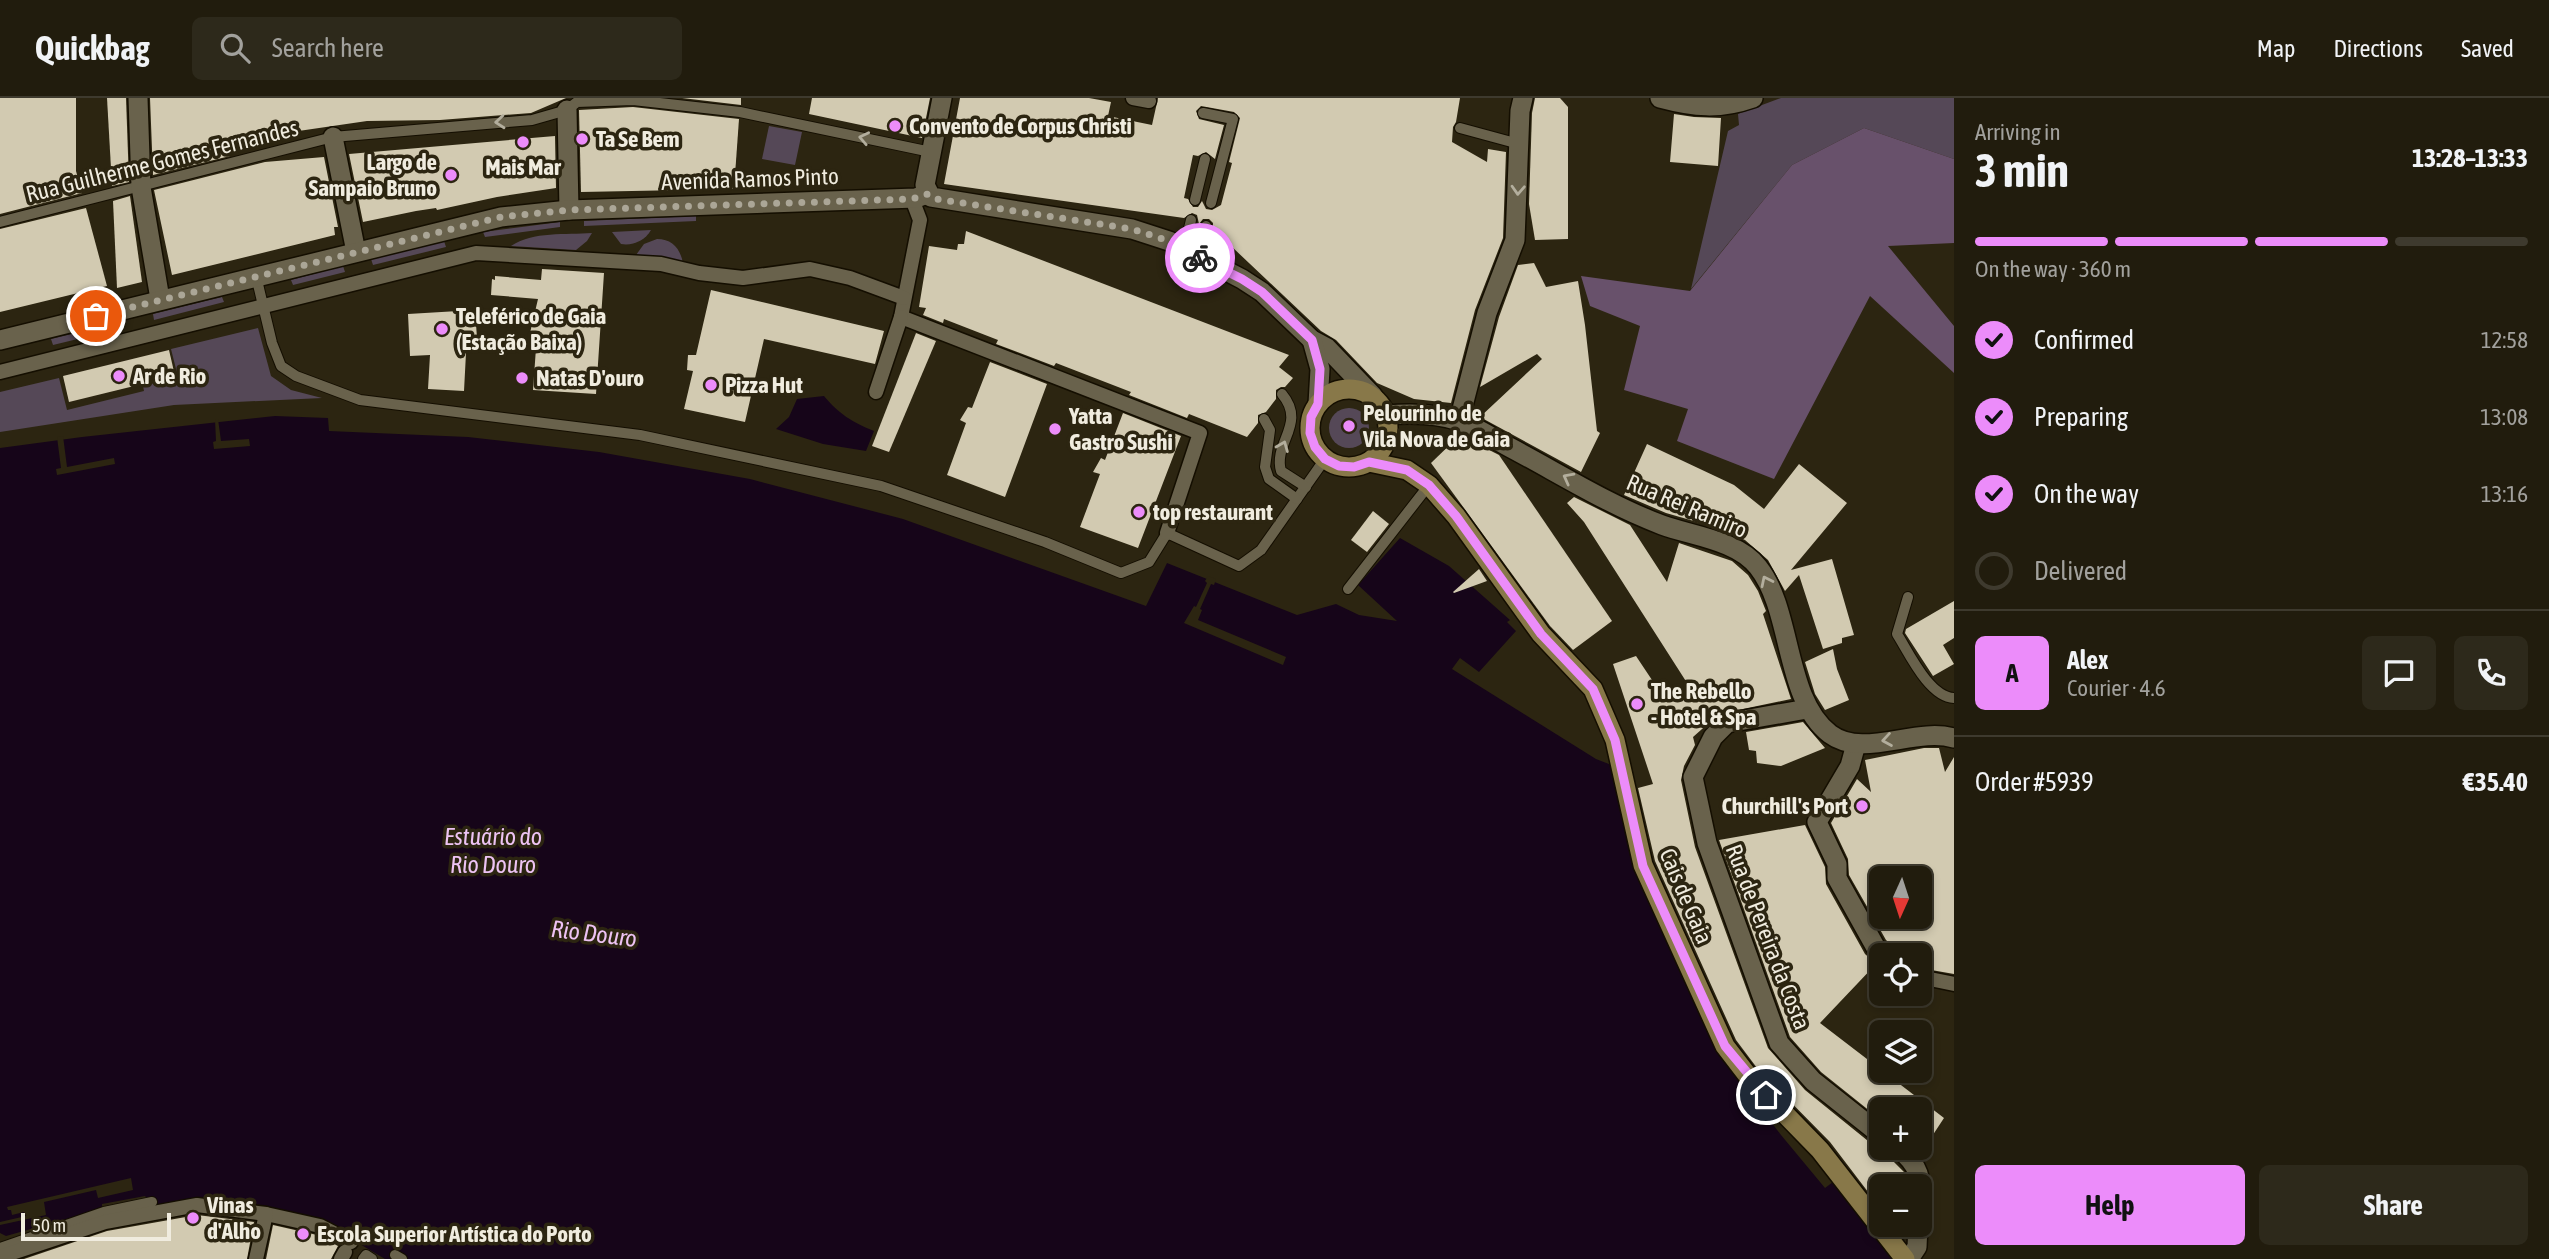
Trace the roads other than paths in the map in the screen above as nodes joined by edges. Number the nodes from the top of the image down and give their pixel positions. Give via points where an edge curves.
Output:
1 (138, 98) edge
2 (942, 98) edge
3 (1133, 98) edge
4 (1523, 98) edge
5 (1660, 98) edge
6 (1753, 98) edge
7 (1149, 102) dead end
8 (567, 110) junction
9 (1203, 113) dead end
10 (1460, 128) dead end
11 (333, 137) junction
12 (1520, 145) junction
13 (931, 152) junction
14 (1205, 159) dead end
15 (141, 187) junction
16 (920, 196) junction
17 (1195, 200) dead end
18 (1211, 203) dead end
19 (569, 210) junction
20 (1191, 220) dead end
21 (0, 222) edge
22 (1206, 226) dead end
23 (356, 252) junction
24 (1191, 253) junction
25 (256, 276) junction
26 (904, 298) junction
27 (160, 299) junction
28 (264, 307) junction
29 (901, 317) junction
30 (1312, 340) junction
31 (0, 341) edge
32 (0, 372) edge
33 (876, 392) dead end
34 (1282, 394) dead end
35 (1373, 396) junction
36 (1318, 404) junction
37 (1386, 415) junction
38 (1264, 419) dead end
39 (1460, 421) junction
40 (1387, 438) junction
41 (1325, 459) junction
42 (1369, 462) junction
43 (1407, 470) junction
44 (1429, 485) junction
45 (1306, 487) junction
46 (1297, 499) junction
47 (1167, 533) junction
48 (1348, 589) dead end
49 (1908, 597) dead end
50 (1954, 698) edge
51 (1807, 709) junction
52 (1954, 738) edge
53 (1856, 744) junction
54 (1873, 943) edge
55 (1932, 979) edge
56 (1954, 984) edge
57 (1869, 1125) edge
58 (152, 1202) dead end
59 (267, 1214) junction
60 (1917, 1237) edge
61 (0, 1248) edge
62 (346, 1251) edge
63 (0, 1257) edge
64 (256, 1259) edge
65 (363, 1259) edge
66 (372, 1259) edge
67 (1907, 1259) edge

1 - 15 street
2 - 13 street
3 - 7 street
4 - 12 street
5 - 6 street via 1690,106 1732,105
8 -> 11 lane via 532,120
13 -> 8 lane via 740,112 634,100 577,102
8 - 19 street
9 - 18 lane via 1233,119
10 - 12 lane
11 - 15 lane, Rua Guilherme Gomes Fernandes
11 - 23 street
12 -> 39 street via 1515,240 1487,313
13 - 16 street
14 - 17 lane
15 - 21 lane, Rua Guilherme Gomes Fernandes
15 - 27 street
16 - 19 street, Avenida Ramos Pinto
16 - 24 street, Avenida Ramos Pinto via 1132,229
16 - 26 street via 920,220
19 - 23 street, Avenida Ramos Pinto via 501,217
20 - 24 lane
22 - 24 lane
23 - 25 street, Avenida Ramos Pinto
24 - 30 street, Avenida Ramos Pinto via 1262,292
25 - 27 street, Avenida Ramos Pinto
25 - 28 lane
26 - 28 street via 810,269 743,278 661,264 490,252
26 - 29 street
27 - 31 street, Avenida Ramos Pinto
28 - 32 street
28 - 47 lane via 281,366 360,400 640,435 881,486 1121,573 1149,562
29 - 33 street
29 - 47 street via 1199,433
30 - 35 street, Avenida Ramos Pinto via 1327,348
30 - 36 street via 1320,369
45 -> 34 lane via 1281,471 1278,460 1292,426 1291,404
35 - 36 main road via 1344,388 1329,393
35 - 37 main road
36 - 41 main road via 1310,433
37 - 39 street, Rua Rei Ramiro via 1419,414
37 - 40 main road
38 - 46 lane via 1270,430 1265,467 1269,479
51 -> 39 street, Rua Rei Ramiro via 1770,589 1755,564 1729,547 1647,519
40 - 42 main road
40 - 43 main road, Cais de Gaia
41 - 42 main road via 1339,466
41 - 45 lane
42 - 43 main road, Cais de Gaia
43 - 44 main road, Cais de Gaia
44 - 48 lane
44 - 67 main road, Cais de Gaia via 1541,634 1593,689 1602,705 1615,740 1643,866 1725,1046 1821,1150
45 - 46 lane
46 - 47 lane via 1261,550 1239,566
49 - 50 lane via 1897,634 1928,684 1946,698
51 - 53 street, Rua Rei Ramiro via 1831,735
51 - 57 street, Rua de Pereira da Costa via 1727,723 1713,737 1693,777 1707,843 1779,1043 1813,1081
52 -> 53 street via 1927,735
53 - 54 street via 1850,766 1817,822 1837,864 1837,878
55 - 56 street
58 - 61 lane via 104,1212
59 - 62 street via 320,1226
59 - 63 street via 197,1205 105,1222
59 - 64 street
60 - 67 street via 1917,1247
65 - 66 lane via 366,1255

